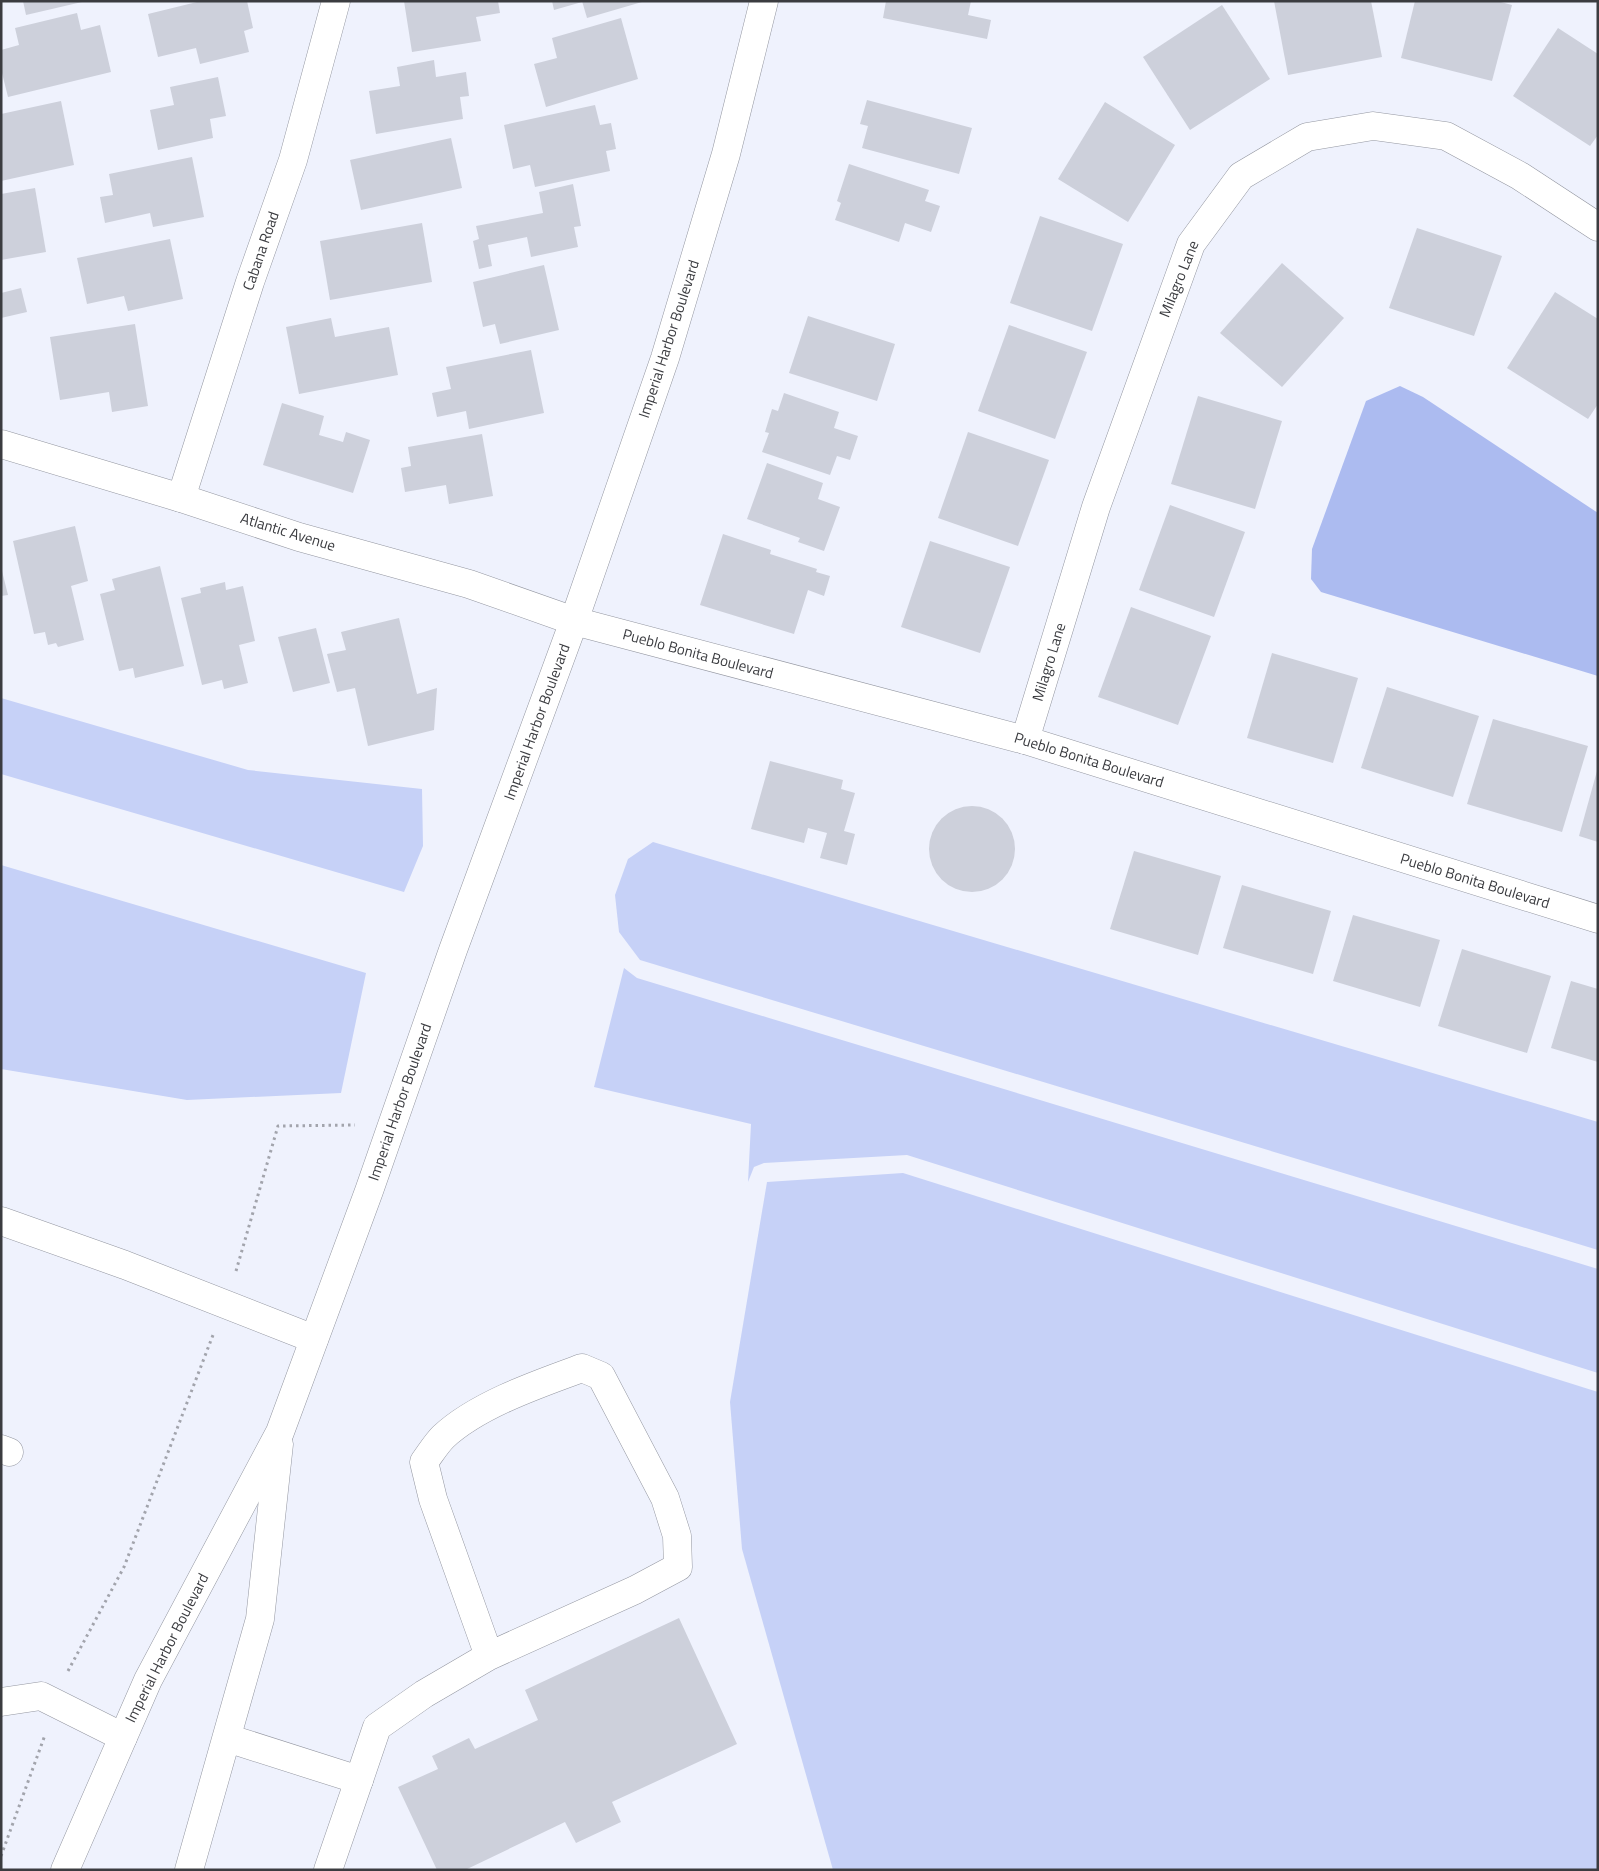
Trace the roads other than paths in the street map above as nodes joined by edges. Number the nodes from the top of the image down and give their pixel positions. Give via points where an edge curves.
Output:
1 (336, 1) edge
2 (764, 1) edge
3 (1598, 228) edge
4 (1, 444) edge
5 (181, 498) junction
6 (574, 621) junction
7 (1025, 740) junction
8 (1598, 919) edge
9 (1, 1221) edge
10 (314, 1339) junction
11 (280, 1432) junction
12 (489, 1656) junction
13 (1, 1702) edge
14 (122, 1737) junction
15 (227, 1738) junction
16 (359, 1780) junction
17 (65, 1870) edge
18 (189, 1870) edge
19 (328, 1870) edge

1 - 5 street, Cabana Road via 293,160
2 - 6 street, Imperial Harbor Boulevard via 726,154 666,358
3 - 7 street, Milagro Lane via 1520,176 1446,136 1374,126 1307,137 1241,176 1190,244 1096,507
4 - 5 street, Atlantic Avenue
5 - 6 street, Atlantic Avenue via 298,537 468,584
6 - 7 street, Pueblo Bonita Boulevard
6 - 10 street, Imperial Harbor Boulevard
7 - 8 street, Pueblo Bonita Boulevard
9 - 10 street via 125,1265
10 - 11 street, Imperial Harbor Boulevard
11 - 14 street, Imperial Harbor Boulevard via 148,1680
11 - 15 street, Imperial Harbor Boulevard via 260,1620
12 - 12 street via 678,1567 678,1536 665,1498 601,1376 582,1368 522,1391 465,1421 442,1438 424,1462 433,1499
12 - 16 street via 424,1694 377,1727
13 - 14 street via 40,1696
14 - 17 street, Imperial Harbor Boulevard
15 - 16 street
15 - 18 street, Imperial Harbor Boulevard
16 - 19 street

